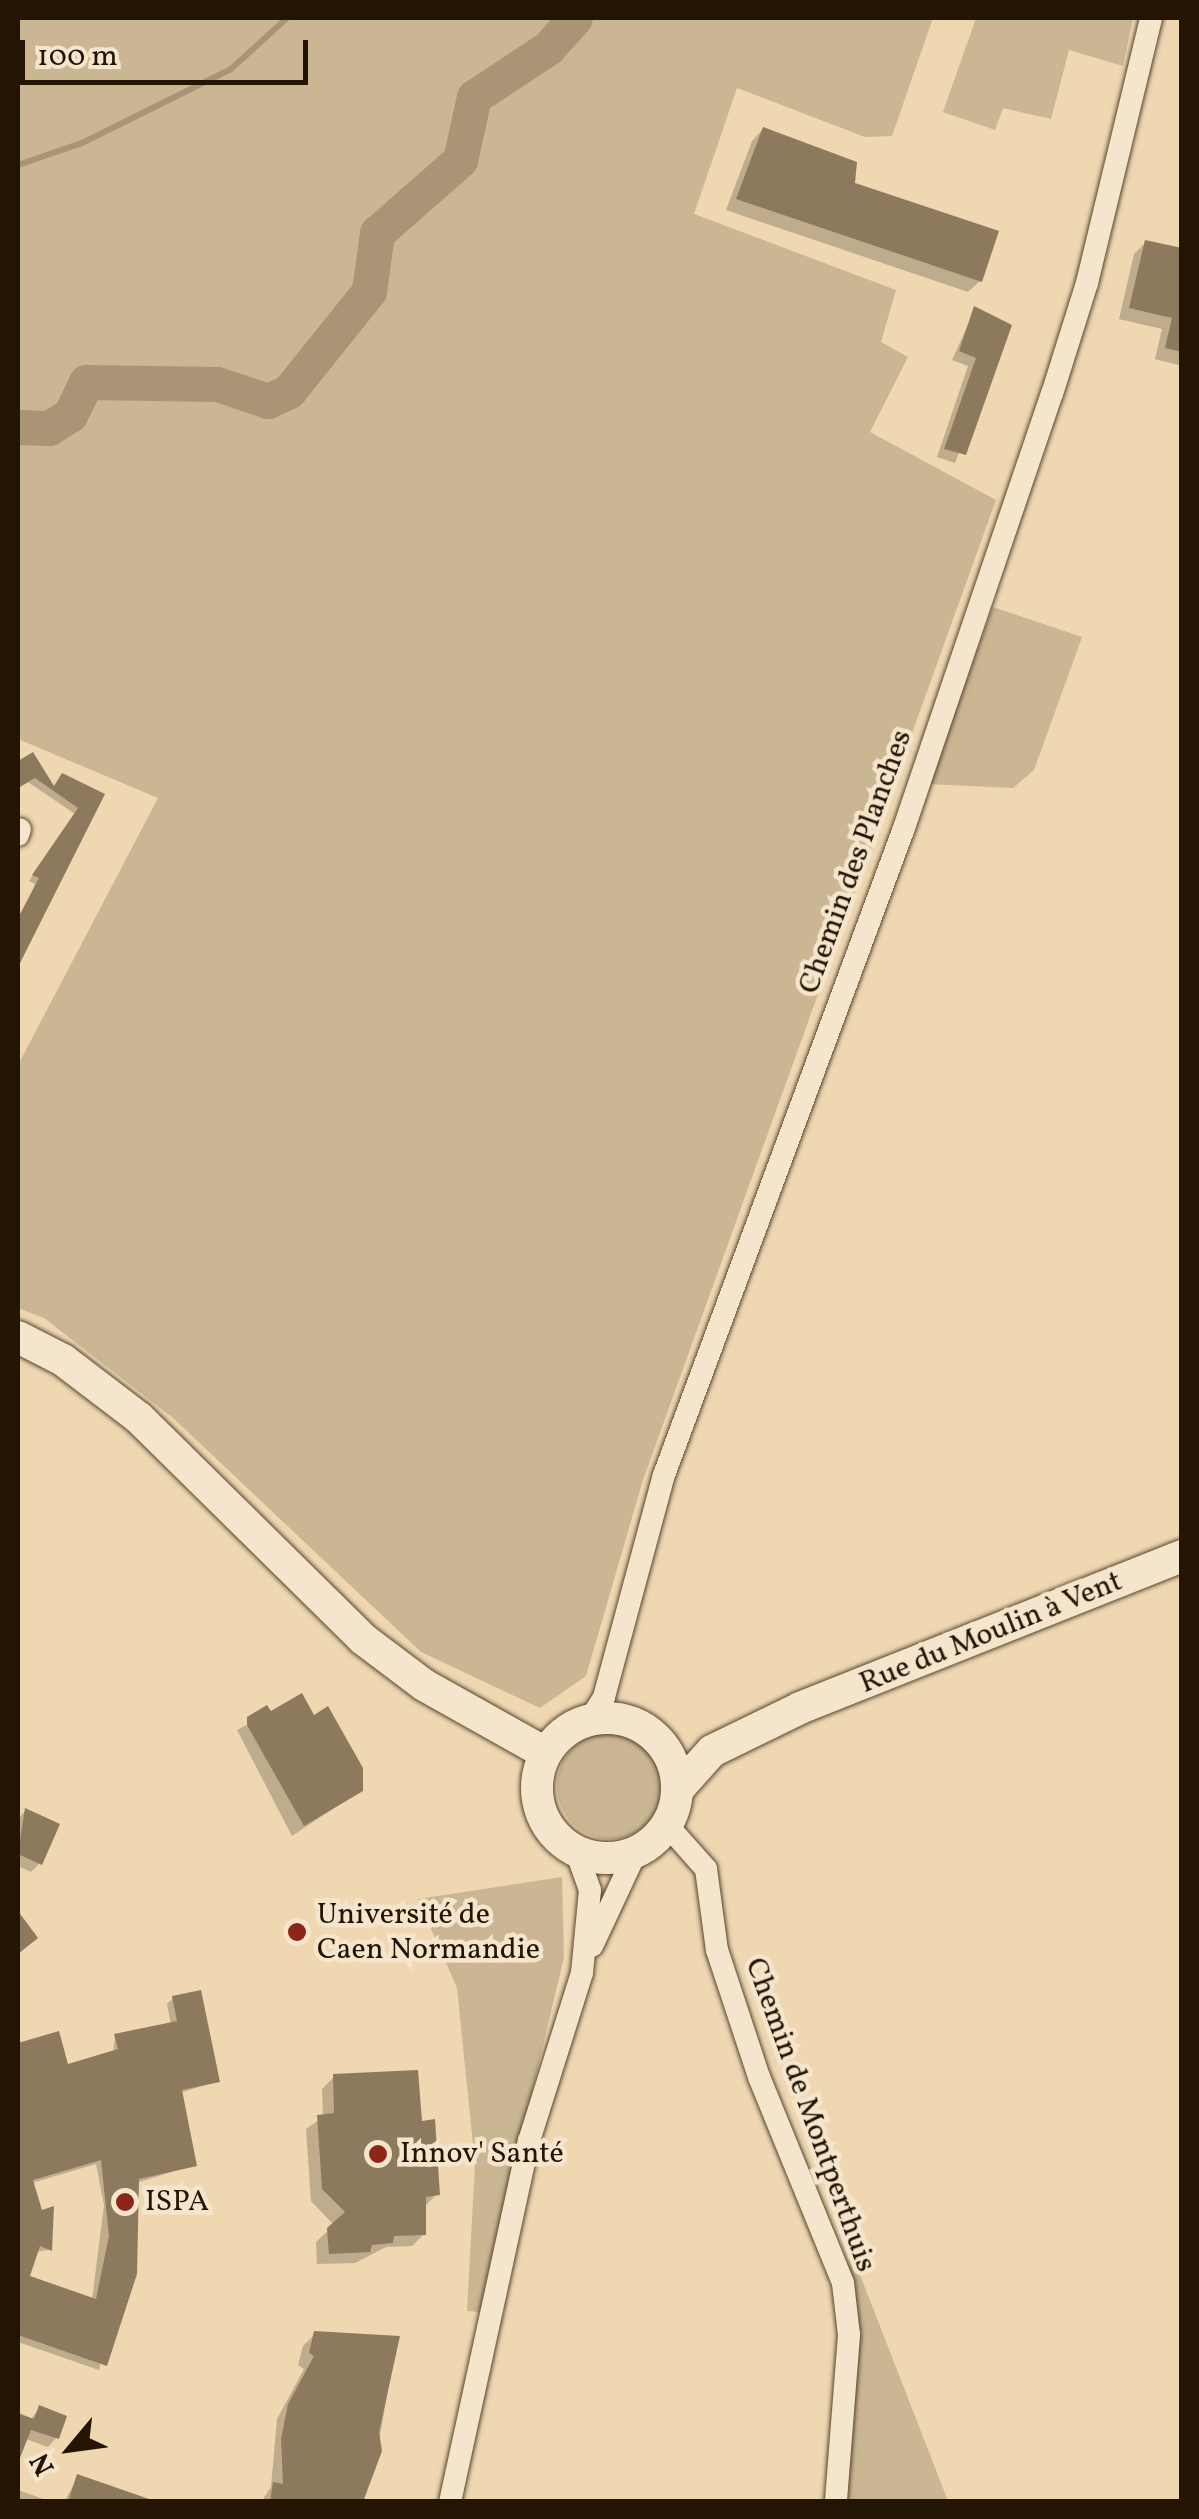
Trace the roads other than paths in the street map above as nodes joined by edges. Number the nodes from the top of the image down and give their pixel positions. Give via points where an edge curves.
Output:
1 (1152, 18) edge
2 (18, 1337) edge
3 (1182, 1556) edge
4 (800, 1708) junction
5 (591, 1718) junction
6 (655, 1736) junction
7 (545, 1752) junction
8 (678, 1789) junction
9 (667, 1825) junction
10 (576, 1851) junction
11 (636, 1852) junction
12 (582, 1972) junction
13 (450, 2502) edge
14 (836, 2502) edge

1 - 5 street, Chemin des Planches via 1087,283 1052,394 904,828 664,1475 604,1697
2 - 7 main road via 62,1360 139,1418 363,1639 424,1686
3 - 4 main road, Rue du Moulin à Vent
4 - 6 main road via 692,1737
4 - 8 main road via 712,1752
5 - 6 main road via 634,1722
5 - 7 main road
6 - 8 main road via 670,1755
7 - 10 main road via 538,1806 554,1834
8 - 9 main road
9 - 11 main road
9 - 14 street, Chemin de Montperthuis via 706,1869 717,1950 759,2077 843,2283 848,2335
10 - 11 main road via 596,1858
10 - 12 street via 590,1890
11 - 12 street
12 - 13 street via 529,2141

